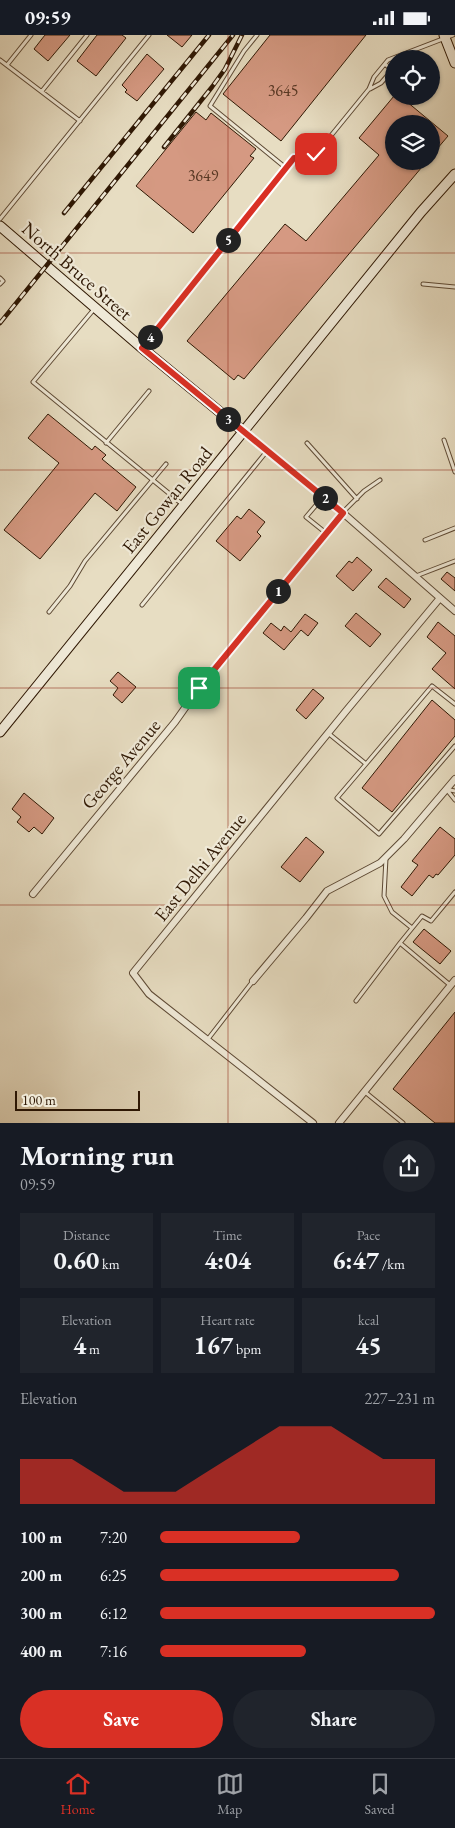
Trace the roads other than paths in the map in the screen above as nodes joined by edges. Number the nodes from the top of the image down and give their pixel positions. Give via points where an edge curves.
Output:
1 (31, 35) edge
2 (87, 35) edge
3 (149, 35) edge
4 (256, 35) edge
5 (448, 36) edge
6 (416, 50) edge
7 (0, 60) edge
8 (455, 63) edge
9 (385, 64) edge
10 (7, 65) junction
11 (385, 79) edge
12 (369, 89) junction
13 (42, 91) junction
14 (80, 121) junction
15 (286, 168) junction
16 (455, 174) edge
17 (0, 219) edge
18 (0, 226) edge
19 (0, 278) edge
20 (423, 284) dead end
21 (0, 285) edge
22 (455, 287) edge
23 (95, 307) junction
24 (142, 348) junction
25 (149, 391) dead end
26 (243, 431) junction
27 (444, 440) dead end
28 (106, 443) junction
29 (307, 443) dead end
30 (267, 450) junction
31 (166, 464) dead end
32 (455, 472) edge
33 (152, 481) junction
34 (380, 481) dead end
35 (324, 496) junction
36 (357, 499) junction
37 (184, 505) junction
38 (343, 513) junction
39 (455, 528) edge
40 (326, 533) junction
41 (425, 540) dead end
42 (455, 561) edge
43 (415, 576) junction
44 (440, 598) junction
45 (142, 605) dead end
46 (455, 611) edge
47 (49, 612) dead end
48 (455, 704) edge
49 (0, 732) edge
50 (328, 732) junction
51 (455, 746) edge
52 (366, 764) junction
53 (455, 779) edge
54 (446, 789) junction
55 (455, 791) edge
56 (455, 800) edge
57 (386, 857) junction
58 (455, 892) edge
59 (33, 894) dead end
60 (412, 929) junction
61 (400, 943) junction
62 (253, 981) joint
63 (453, 983) edge
64 (356, 1001) dead end
65 (207, 1039) junction
66 (364, 1091) junction
67 (313, 1123) edge
68 (339, 1123) edge
69 (403, 1123) edge

1 - 10 lane
2 - 13 lane
3 - 14 lane
4 - 15 lane via 210,105
5 - 6 lane
5 - 8 street
7 - 10 lane
9 - 12 lane
10 - 13 lane
11 - 12 lane
12 - 15 lane via 316,154 305,159 294,158
13 - 14 lane
14 - 17 lane
15 - 24 lane
16 - 26 street, East Gowan Road
18 - 23 street, North Bruce Street
19 - 21 lane via 3,281
20 - 22 lane
23 - 24 street, North Bruce Street
23 - 28 lane via 34,382
24 - 26 street, North Bruce Street
25 - 28 lane
26 - 30 street, North Bruce Street
26 - 37 street, East Gowan Road
27 - 32 lane
28 - 33 lane
29 - 36 lane
30 - 35 street, North Bruce Street
30 - 45 lane
31 - 33 lane
33 - 37 lane
33 - 47 lane via 85,561
34 - 36 lane
35 - 38 street, North Bruce Street
35 - 40 lane via 306,517
36 - 38 lane
37 - 49 street, East Gowan Road
38 - 40 street, George Avenue
38 - 43 street, North Bruce Street
39 - 41 lane
40 - 59 street, George Avenue
42 - 43 lane
43 - 44 street, North Bruce Street
44 - 46 street, North Bruce Street
44 - 50 street, East Delhi Avenue
48 - 52 lane via 432,686
50 - 52 lane
50 - 65 street, East Delhi Avenue via 133,973 150,994
51 - 52 lane via 379,834 337,798
53 - 54 street
54 - 55 lane
54 - 56 lane
54 - 57 street
57 - 60 lane via 384,896 392,912
57 - 62 street via 326,891
58 - 60 lane via 431,921 422,916
60 - 61 lane
61 - 63 lane
61 - 64 lane
62 - 65 lane
63 - 66 street
65 - 67 street, East Delhi Avenue
66 - 68 street
66 - 69 lane

